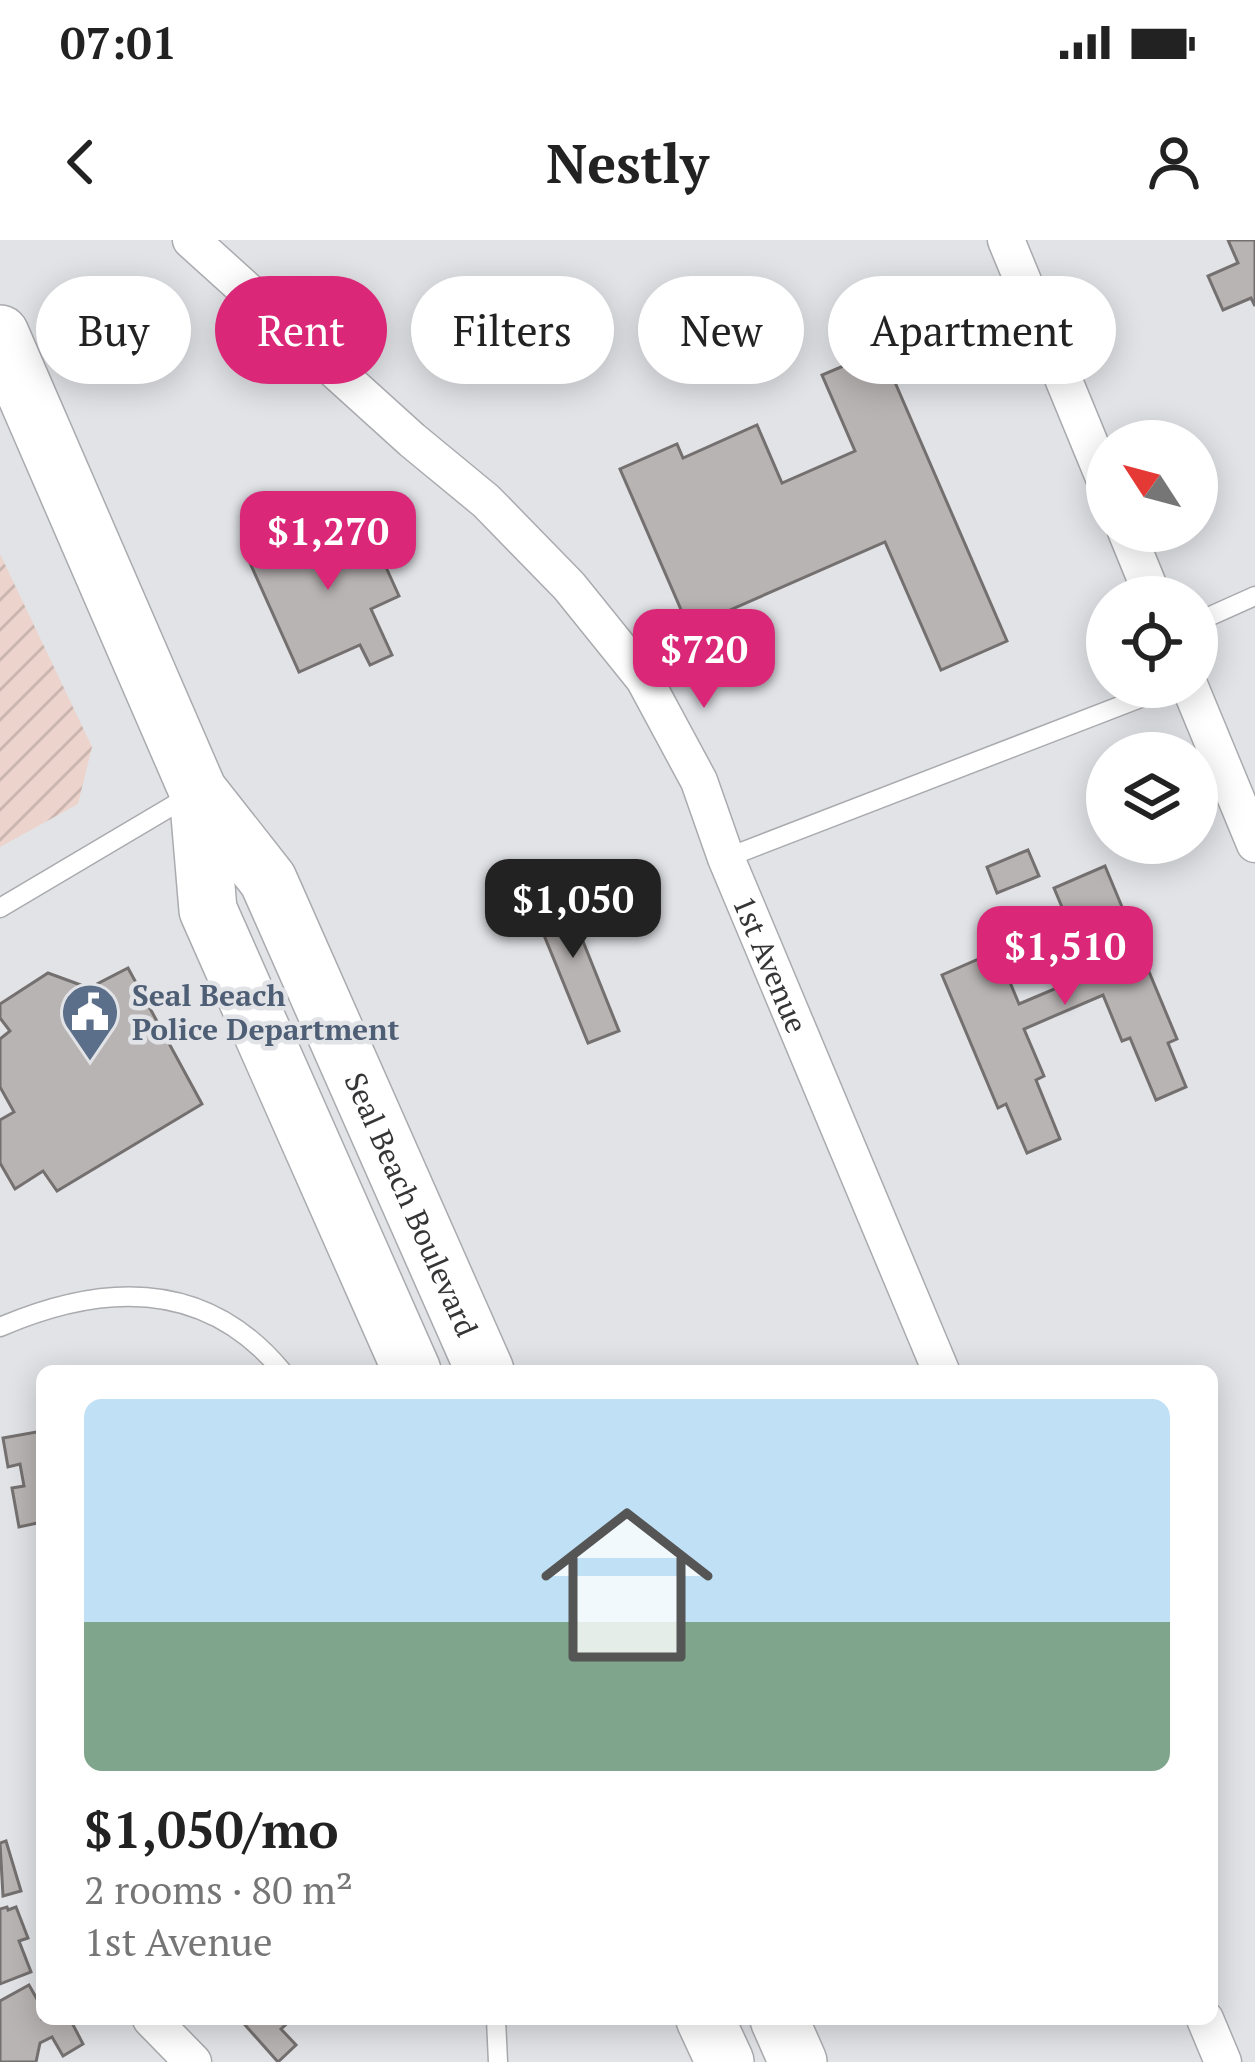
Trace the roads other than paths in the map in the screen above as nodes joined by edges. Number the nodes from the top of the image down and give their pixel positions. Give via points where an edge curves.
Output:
1 (191, 240) edge
2 (1006, 240) edge
3 (0, 334) edge
4 (1086, 434) edge
5 (1255, 596) edge
6 (1218, 613) edge
7 (1114, 708) edge
8 (1199, 708) edge
9 (198, 791) junction
10 (1255, 844) edge
11 (726, 858) junction
12 (0, 908) edge
13 (0, 1327) edge
14 (277, 1365) edge
15 (409, 1365) edge
16 (482, 1365) edge
17 (937, 1365) edge
18 (157, 2025) edge
19 (496, 2025) edge
20 (708, 2025) edge
21 (781, 2025) edge
22 (1208, 2025) edge
23 (193, 2062) edge
24 (498, 2062) edge
25 (724, 2062) edge
26 (798, 2062) edge
27 (1223, 2062) edge

1 - 11 street, 1st Avenue via 486,501 569,586 644,680 699,781
2 - 4 street
3 - 9 main road, Seal Beach Boulevard
5 - 6 lane
7 - 11 lane
8 - 10 street
9 - 12 lane
9 - 15 main road, Seal Beach Boulevard via 208,910
9 - 16 main road, Seal Beach Boulevard via 268,880
11 - 17 street, 1st Avenue
13 - 14 lane via 82,1298 154,1297 226,1322
18 - 23 street
19 - 24 lane
20 - 25 main road
21 - 26 main road
22 - 27 street

